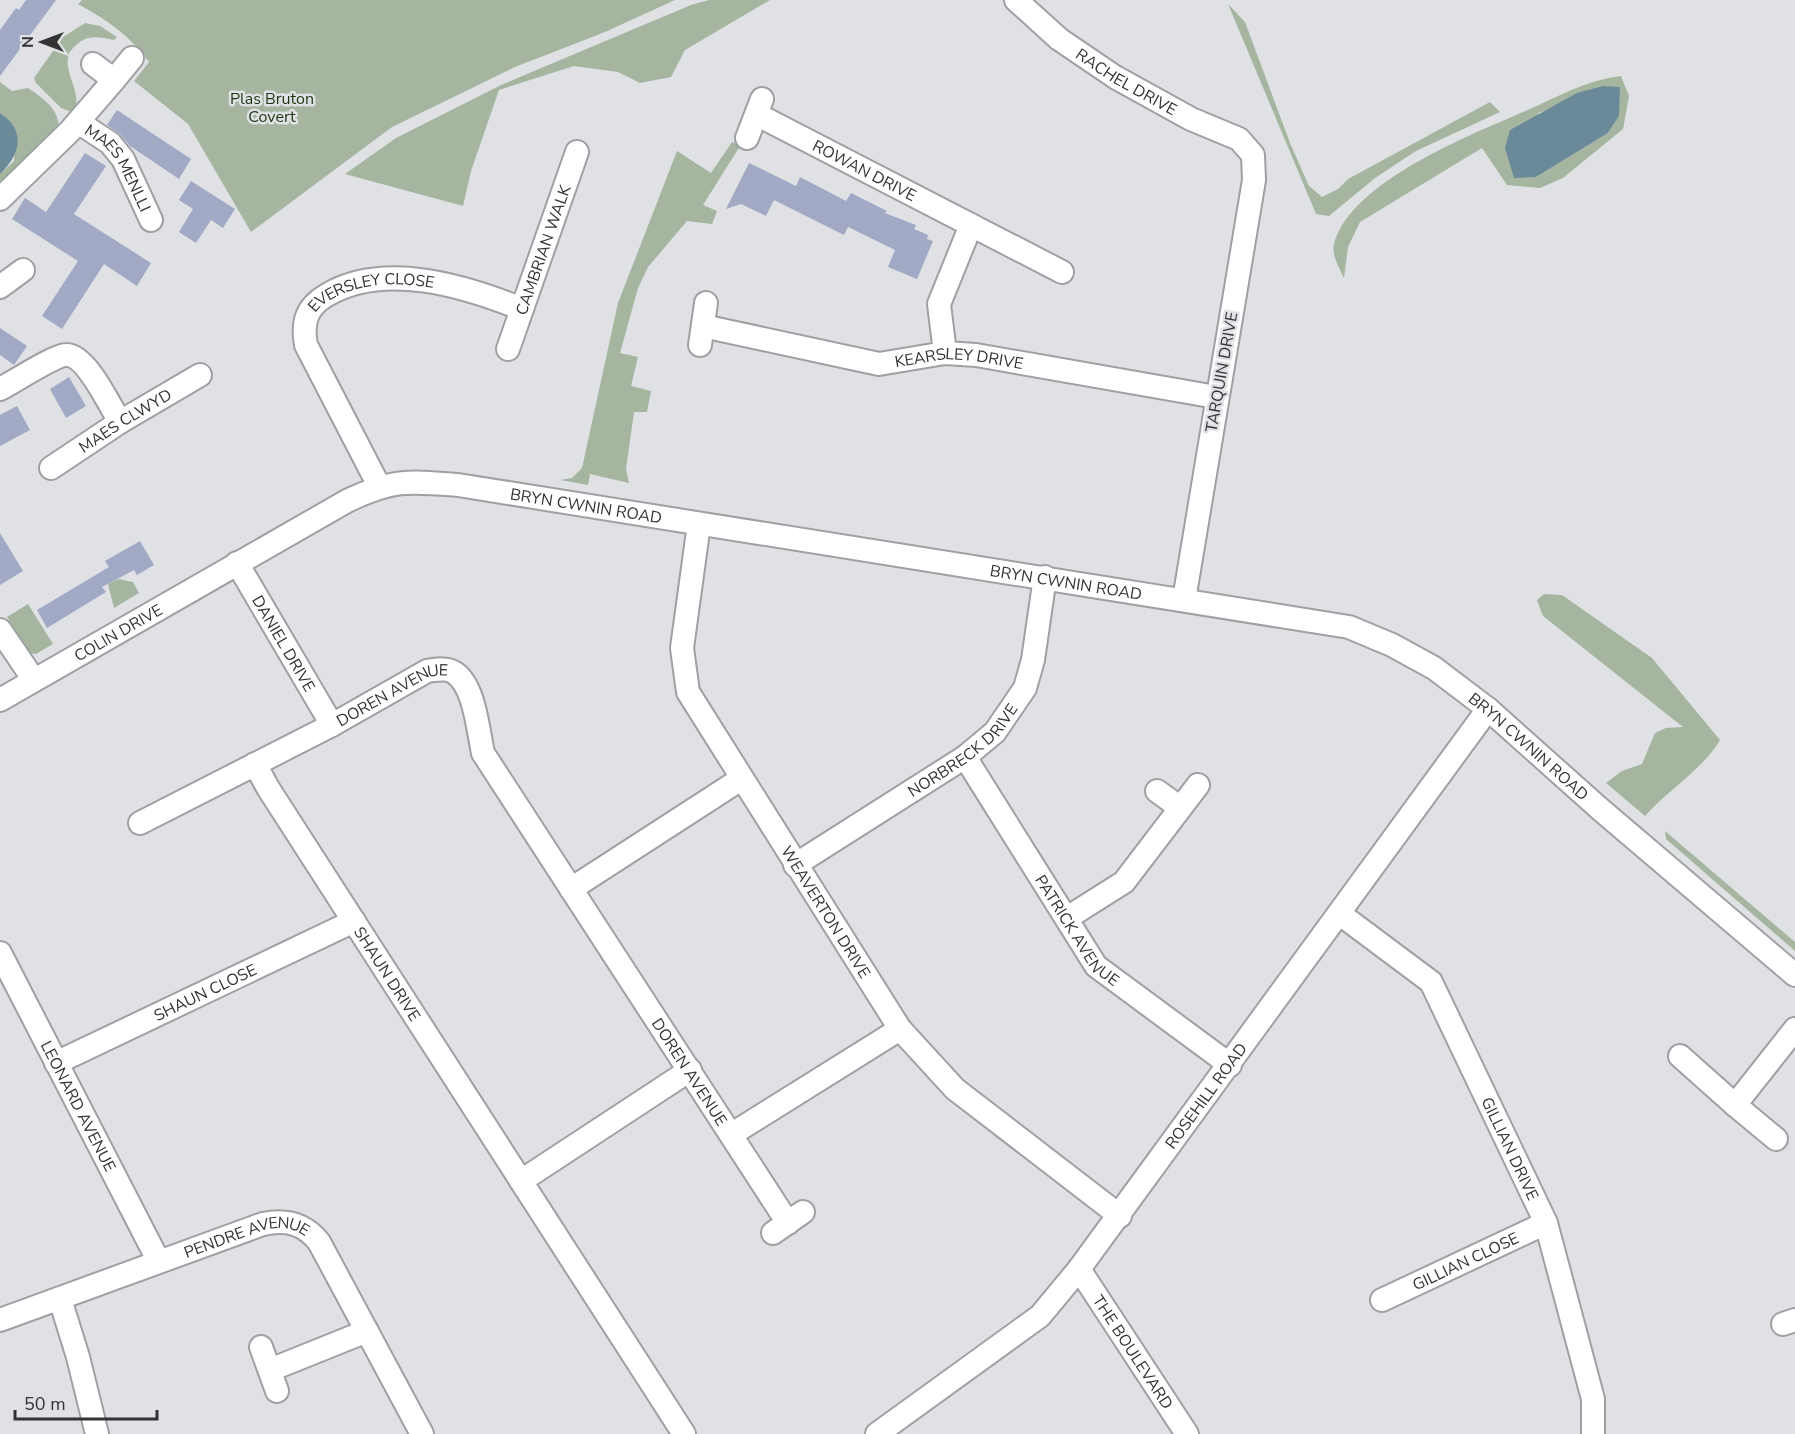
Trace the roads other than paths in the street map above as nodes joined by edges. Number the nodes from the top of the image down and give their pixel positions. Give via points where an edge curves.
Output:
1 (1016, 0) edge
2 (132, 58) dead end
3 (93, 64) dead end
4 (114, 80) junction
5 (78, 122) junction
6 (747, 138) dead end
7 (1249, 139) joint
8 (577, 152) dead end
9 (0, 199) edge
10 (151, 220) dead end
11 (971, 225) junction
12 (23, 270) dead end
13 (1062, 272) dead end
14 (0, 287) edge
15 (706, 303) dead end
16 (522, 309) junction
17 (508, 349) dead end
18 (945, 353) junction
19 (203, 374) dead end
20 (0, 389) edge
21 (1216, 397) junction
22 (120, 422) junction
23 (66, 465) dead end
24 (379, 486) junction
25 (699, 524) junction
26 (237, 563) junction
27 (1045, 577) junction
28 (1184, 600) junction
29 (0, 630) edge
30 (34, 680) junction
31 (0, 700) edge
32 (1488, 709) junction
33 (332, 725) junction
34 (965, 758) junction
35 (255, 764) junction
36 (741, 779) junction
37 (1198, 785) dead end
38 (1157, 791) dead end
39 (1179, 807) junction
40 (141, 823) dead end
41 (795, 866) junction
42 (572, 889) junction
43 (1340, 914) junction
44 (1067, 918) junction
45 (354, 921) junction
46 (0, 953) edge
47 (1795, 975) edge
48 (900, 1029) junction
49 (1795, 1029) edge
50 (1680, 1056) dead end
51 (56, 1064) junction
52 (1230, 1065) junction
53 (690, 1070) junction
54 (1735, 1105) junction
55 (732, 1134) junction
56 (1776, 1139) dead end
57 (521, 1181) junction
58 (1120, 1216) junction
59 (788, 1223) dead end
60 (1546, 1223) junction
61 (158, 1260) junction
62 (1079, 1269) junction
63 (60, 1299) junction
64 (1382, 1300) dead end
65 (0, 1320) edge
66 (367, 1331) junction
67 (261, 1347) dead end
68 (270, 1370) junction
69 (277, 1391) dead end
70 (97, 1434) edge
71 (422, 1434) edge
72 (684, 1434) edge
73 (877, 1434) edge
74 (1187, 1434) edge
75 (1593, 1434) edge

1 - 7 street, RACHEL DRIVE via 1059,39 1115,77 1191,119
2 - 4 street, MAES MENLLI
3 - 4 street
4 - 5 street, MAES MENLLI
5 - 9 street, MAES MENLLI
5 - 10 street, MAES MENLLI via 110,143 123,159
6 - 11 street, ROWAN DRIVE via 760,107
7 - 21 street, TARQUIN DRIVE via 1254,180
8 - 16 street, CAMBRIAN WALK
11 - 13 street, ROWAN DRIVE
11 - 18 street via 939,304
12 - 14 street
15 - 18 street, KEARSLEY DRIVE via 701,336 879,364
16 - 17 street, CAMBRIAN WALK
16 - 24 street, EVERSLEY CLOSE via 491,296 447,286 387,280 335,290 312,307 303,330 306,345
18 - 21 street, KEARSLEY DRIVE
19 - 22 street, MAES CLWYD
20 - 22 street via 61,356 73,356 83,363
21 - 28 street, TARQUIN DRIVE
22 - 23 street, MAES CLWYD
24 - 25 street, BRYN CWNIN ROAD via 418,482 458,485
24 - 26 street, BRYN CWNIN ROAD
25 - 27 street, BRYN CWNIN ROAD
25 - 36 street, WEAVERTON DRIVE via 682,648 688,692
26 - 30 street, COLIN DRIVE
26 - 33 street, DANIEL DRIVE
27 - 28 street, BRYN CWNIN ROAD
27 - 34 street, NORBRECK DRIVE via 1025,688 995,732
28 - 32 street, BRYN CWNIN ROAD via 1349,627 1434,668
29 - 30 street
30 - 31 street, COLIN DRIVE
32 - 43 street, ROSEHILL ROAD
32 - 47 street, BRYN CWNIN ROAD
33 - 35 street, DOREN AVENUE
33 - 42 street, DOREN AVENUE via 427,671 455,673 471,695 483,753
34 - 41 street, NORBRECK DRIVE
34 - 44 street, PATRICK AVENUE
35 - 40 street, DOREN AVENUE
35 - 45 street, SHAUN DRIVE
36 - 41 street, WEAVERTON DRIVE
36 - 42 street
37 - 39 street
38 - 39 street
39 - 44 street via 1124,882
41 - 48 street, WEAVERTON DRIVE
42 - 53 street, DOREN AVENUE
43 - 52 street, ROSEHILL ROAD
43 - 60 street, GILLIAN DRIVE via 1431,982
44 - 52 street, PATRICK AVENUE via 1096,966
45 - 51 street, SHAUN CLOSE
45 - 57 street, SHAUN DRIVE
46 - 51 street, LEONARD AVENUE
48 - 55 street, DOREN AVENUE
48 - 58 street, WEAVERTON DRIVE via 955,1089
49 - 54 street
50 - 54 street
51 - 61 street, LEONARD AVENUE
52 - 58 street, ROSEHILL ROAD
53 - 55 street, DOREN AVENUE
53 - 57 street
54 - 56 street
55 - 59 street, DOREN AVENUE
57 - 72 street, SHAUN DRIVE
58 - 62 street, ROSEHILL ROAD
60 - 64 street, GILLIAN CLOSE
60 - 75 street, GILLIAN DRIVE via 1593,1399
61 - 63 street, PENDRE AVENUE
61 - 66 street, PENDRE AVENUE via 290,1212 319,1242
62 - 73 street, ROSEHILL ROAD via 1040,1316
62 - 74 street, THE BOULEVARD
63 - 65 street, PENDRE AVENUE
63 - 70 street
66 - 68 street
66 - 71 street, PENDRE AVENUE
67 - 68 street
68 - 69 street

